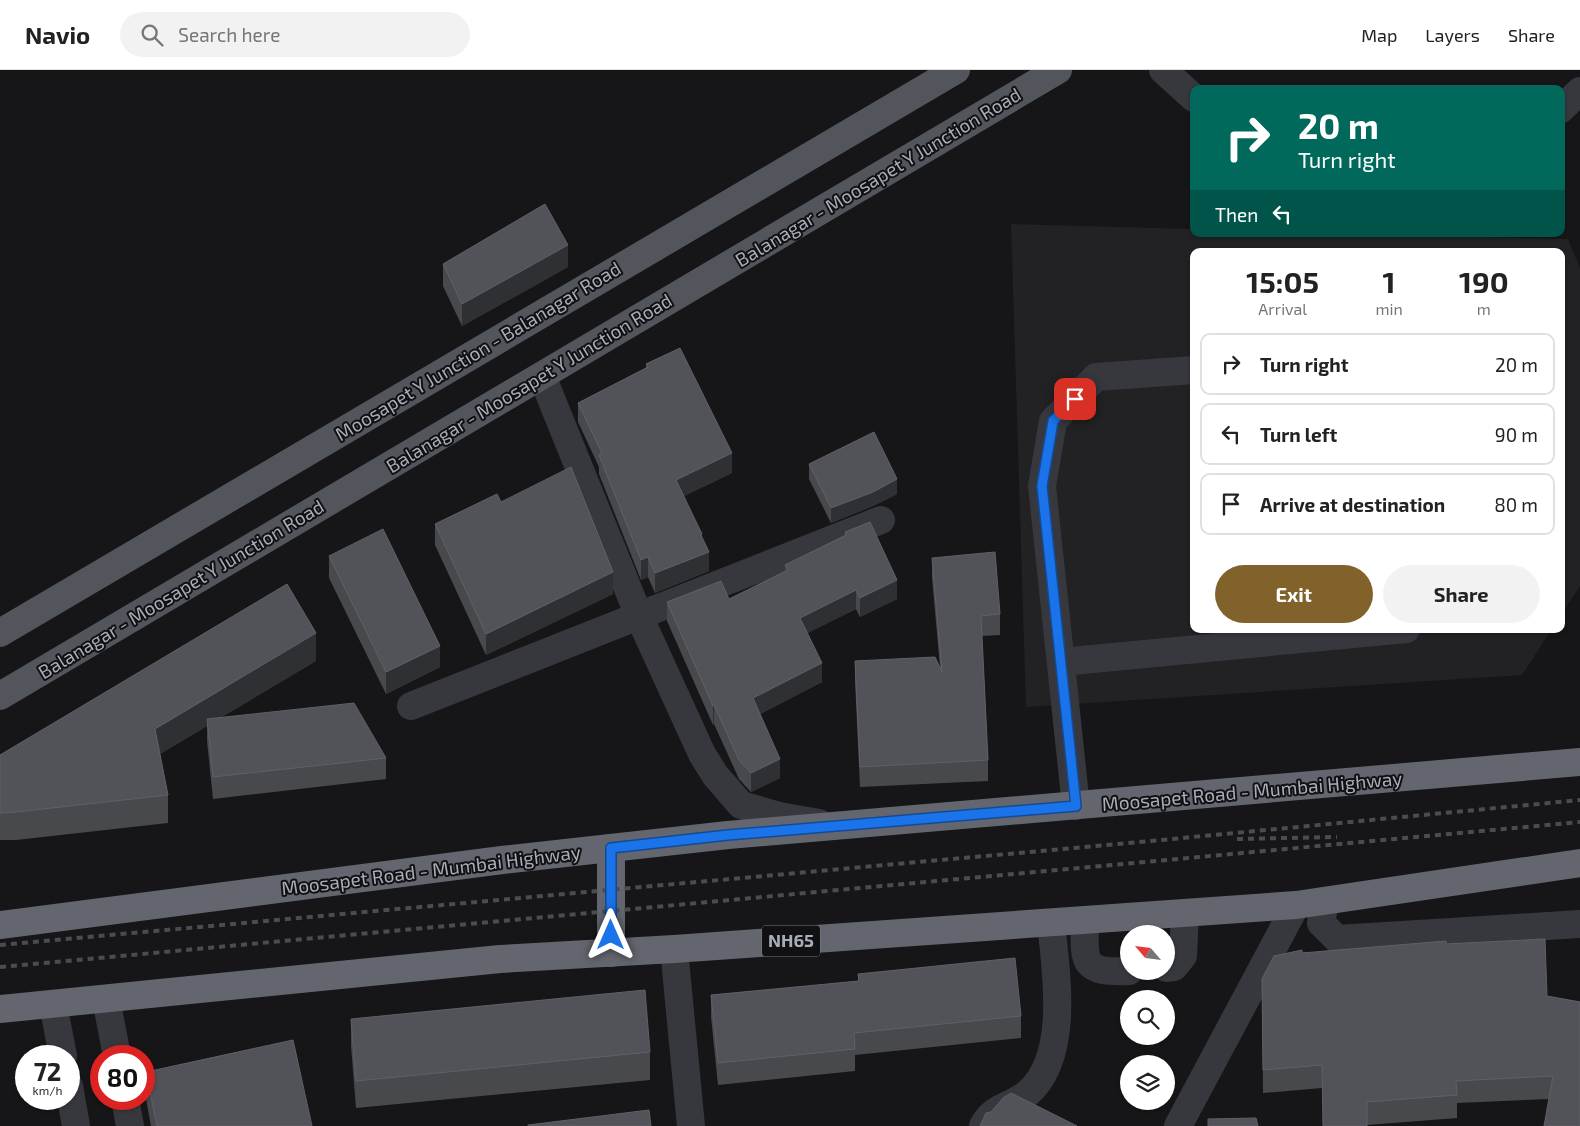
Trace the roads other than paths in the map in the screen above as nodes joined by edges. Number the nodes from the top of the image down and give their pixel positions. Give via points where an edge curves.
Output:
1 (956, 70) edge
2 (1058, 70) edge
3 (1163, 70) edge
4 (926, 77) edge
5 (1580, 91) edge
6 (1190, 94) edge
7 (1565, 105) edge
8 (1190, 370) edge
9 (542, 376) junction
10 (880, 520) dead end
11 (639, 616) junction
12 (0, 633) edge
13 (1364, 633) edge
14 (1061, 662) junction
15 (0, 696) edge
16 (411, 706) dead end
17 (1580, 762) edge
18 (1076, 806) junction
19 (835, 826) junction
20 (611, 848) junction
21 (1580, 863) edge
22 (1325, 901) junction
23 (1296, 906) junction
24 (1185, 914) junction
25 (1084, 920) junction
26 (1052, 923) junction
27 (1580, 924) edge
28 (0, 925) edge
29 (674, 949) junction
30 (612, 953) junction
31 (1175, 966) edge
32 (1120, 971) edge
33 (106, 999) junction
34 (53, 1004) junction
35 (0, 1009) edge
36 (61, 1045) edge
37 (115, 1045) edge
38 (73, 1110) edge
39 (127, 1110) edge
40 (76, 1126) edge
41 (130, 1126) edge
42 (691, 1126) edge
43 (983, 1126) edge
44 (1178, 1126) edge

1 - 4 main road, Moosapet Y Junction - Balanagar Road
2 - 9 main road, Balanagar - Moosapet Y Junction Road
3 - 6 street
4 - 12 main road, Moosapet Y Junction - Balanagar Road
5 - 7 street
8 - 14 street via 1096,378 1053,421 1042,486
9 - 11 street
9 - 15 main road, Balanagar - Moosapet Y Junction Road
10 - 11 street
11 - 16 street
11 - 19 street via 702,754 741,805
13 - 14 street
14 - 18 street
17 - 18 highway, Moosapet Road - Mumbai Highway
18 - 19 highway, Moosapet Road - Mumbai Highway
19 - 20 highway, Moosapet Road - Mumbai Highway
20 - 28 highway, Moosapet Road - Mumbai Highway
20 - 30 highway
21 - 22 highway, NH65
22 - 23 highway, NH65
22 - 27 street via 1320,924 1336,939
23 - 24 highway, NH65
23 - 44 street
24 - 25 highway, NH65
24 - 31 street via 1183,956
25 - 26 highway, NH65
25 - 32 street via 1084,956 1098,970
26 - 29 highway, NH65
26 - 43 street via 1056,1024 1049,1063 1028,1093 1013,1104 994,1111
29 - 30 highway, NH65
29 - 42 street
30 - 33 highway, NH65 via 500,959
33 - 34 highway, NH65
33 - 37 street
34 - 35 highway, NH65
34 - 36 street
38 - 40 street
39 - 41 street

